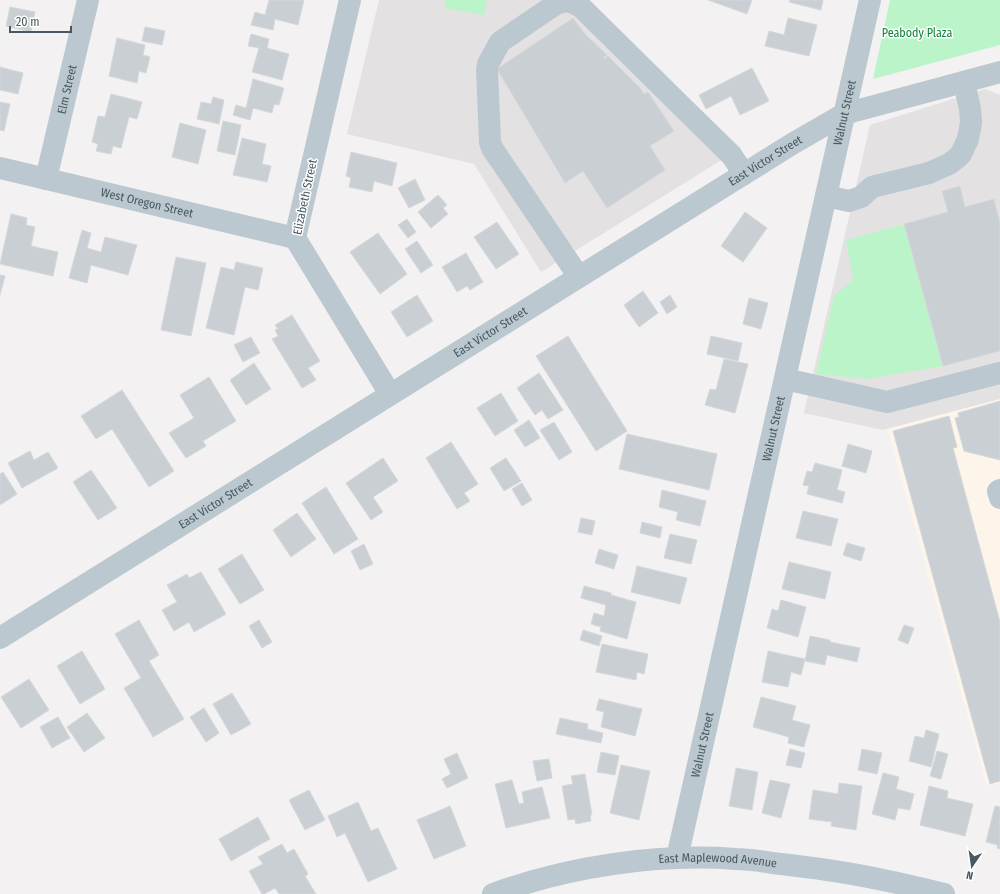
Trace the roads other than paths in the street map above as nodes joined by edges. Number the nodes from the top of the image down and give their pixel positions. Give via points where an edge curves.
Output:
1 (88, 0) edge
2 (350, 0) edge
3 (870, 0) edge
4 (1000, 72) edge
5 (964, 82) junction
6 (844, 114) junction
7 (0, 168) edge
8 (744, 174) junction
9 (46, 179) junction
10 (826, 196) junction
11 (295, 238) junction
12 (579, 277) junction
13 (1000, 373) edge
14 (785, 379) junction
15 (390, 394) junction
16 (1000, 490) edge
17 (1000, 498) edge
18 (0, 638) edge
19 (677, 858) junction
20 (493, 894) edge
21 (944, 894) edge

1 - 9 street, Elm Street
2 - 11 street, Elizabeth Street
3 - 6 street, Walnut Street
4 - 5 street, East Victor Street
5 - 6 street, East Victor Street
5 - 10 street via 971,123 968,139 957,158 930,174 872,187 861,197 849,201
6 - 8 street, East Victor Street
6 - 10 street, Walnut Street
7 - 9 street, West Oregon Street
8 - 12 street, East Victor Street
8 - 12 street via 732,156 581,6 565,1 556,4 500,42 488,64 490,142
9 - 11 street, West Oregon Street
10 - 14 street, Walnut Street
11 - 15 street, Elizabeth Street
12 - 15 street, East Victor Street
13 - 14 street via 887,402
14 - 19 street, Walnut Street
15 - 18 street, East Victor Street
16 - 17 street
19 - 20 street, East Maplewood Avenue via 628,862 582,870
19 - 21 street, East Maplewood Avenue via 736,859 797,865

